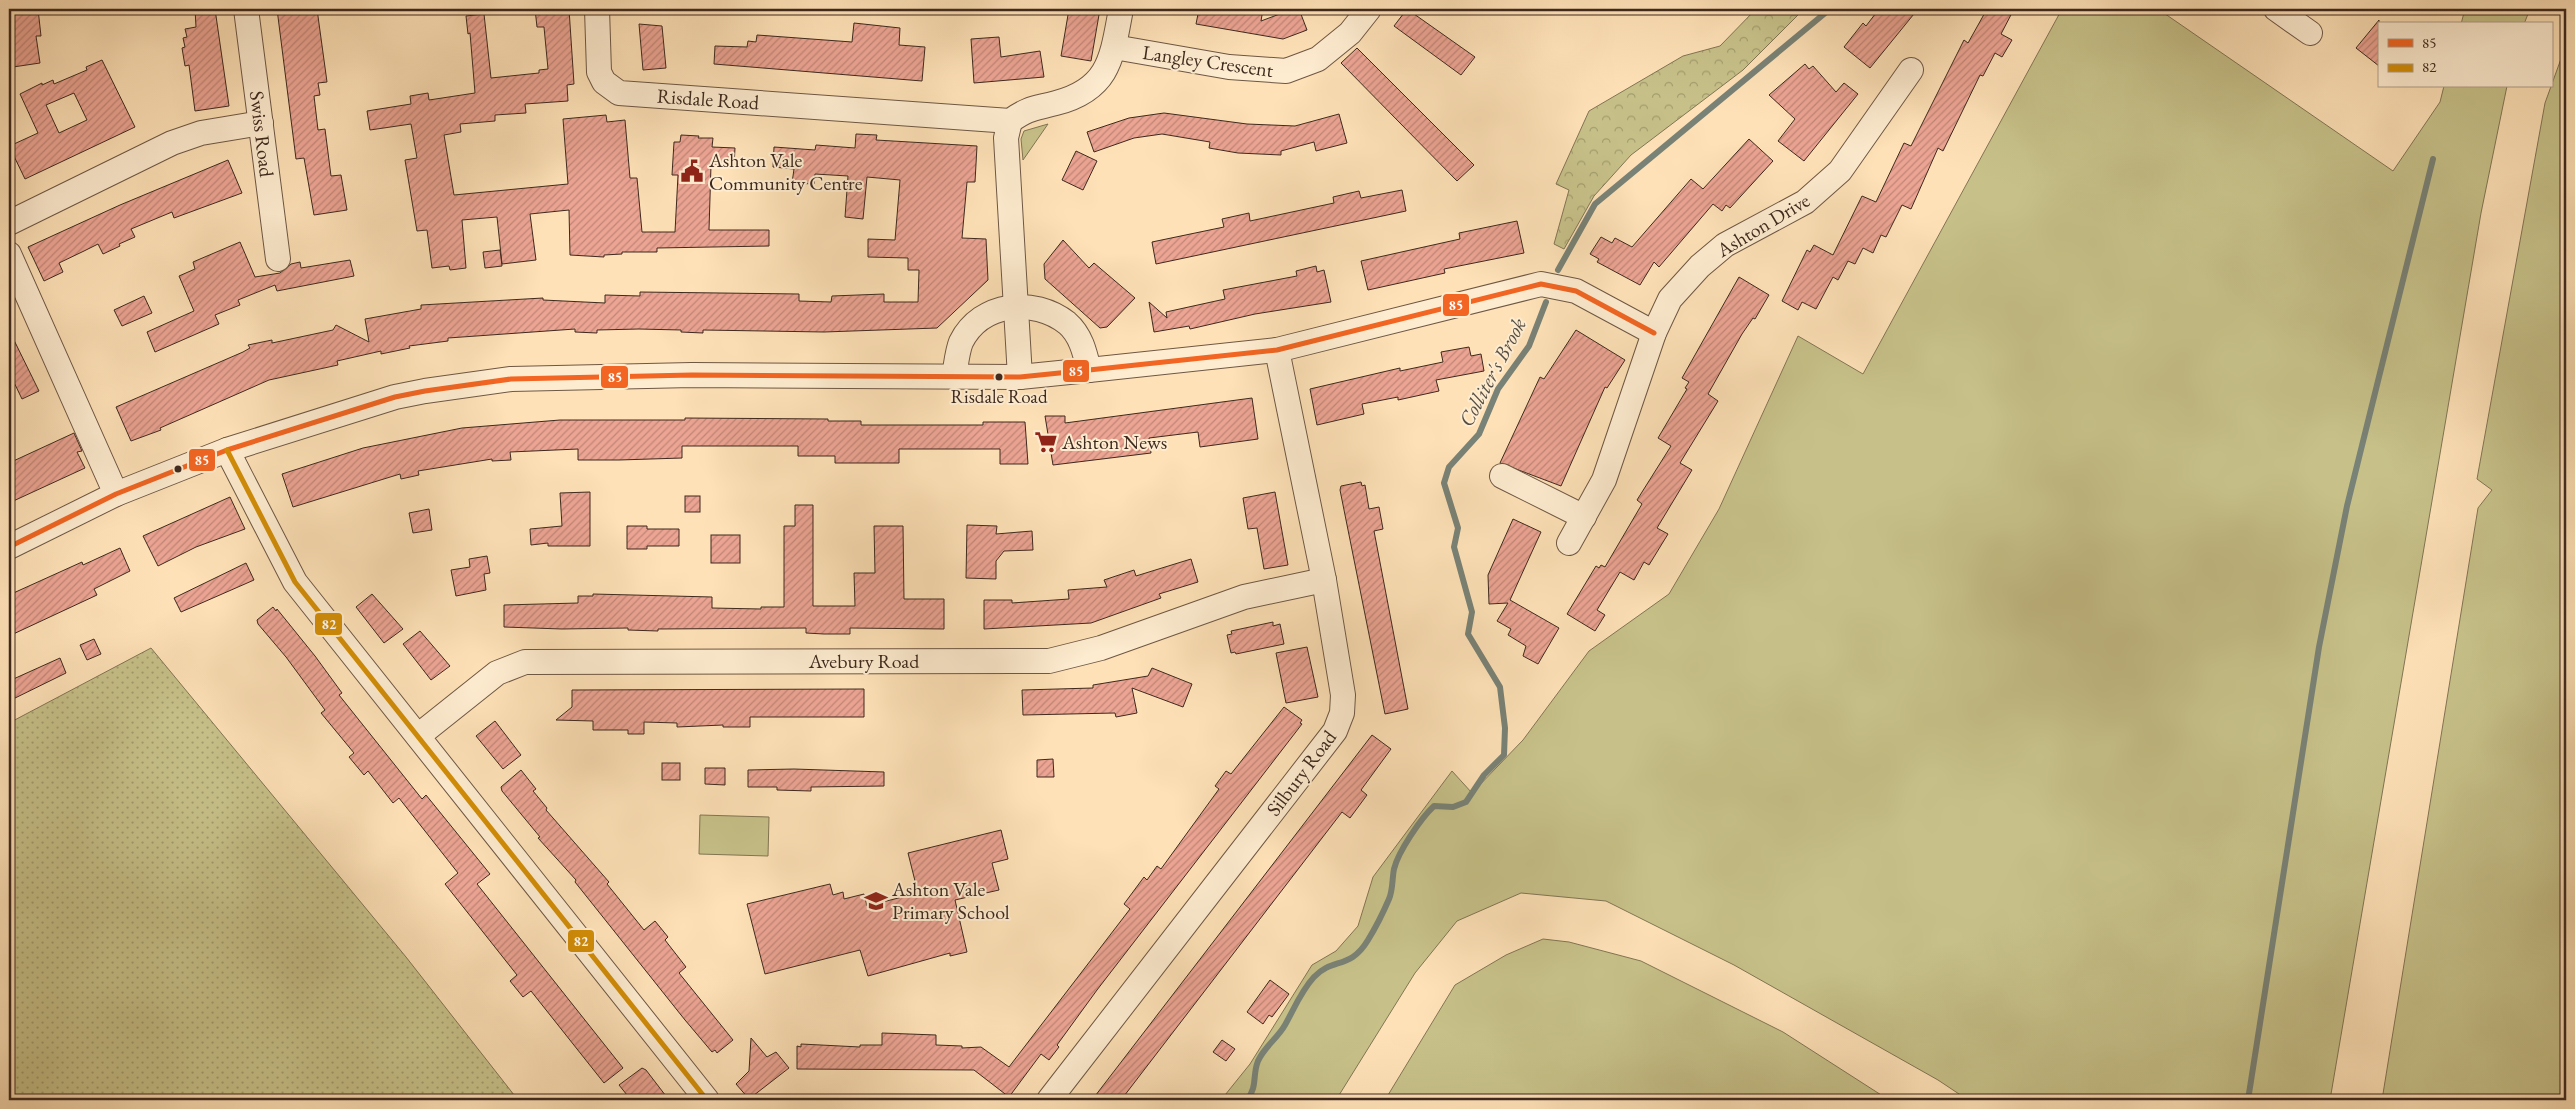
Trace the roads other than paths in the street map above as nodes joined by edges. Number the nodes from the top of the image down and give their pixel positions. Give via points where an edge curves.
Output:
1 (246, 9) edge
2 (597, 9) edge
3 (1121, 9) edge
4 (1368, 9) edge
5 (2276, 9) edge
6 (2310, 33) dead end
7 (1114, 47) junction
8 (1911, 70) dead end
9 (1010, 121) junction
10 (261, 123) junction
11 (9, 222) edge
12 (9, 254) edge
13 (278, 259) dead end
14 (1015, 306) junction
15 (1654, 333) junction
16 (1277, 350) junction
17 (1089, 370) junction
18 (954, 376) junction
19 (1020, 376) junction
20 (227, 450) junction
21 (1502, 476) dead end
22 (116, 494) junction
23 (1584, 517) junction
24 (1569, 543) dead end
25 (9, 546) edge
26 (1324, 580) junction
27 (418, 736) junction
28 (707, 1100) edge
29 (1049, 1100) edge

1 - 10 street, Swiss Road
2 - 9 street, Risdale Road via 599,72 604,82 619,93
3 - 7 street
4 - 7 street, Langley Crescent via 1350,33 1318,59 1286,71 1229,67
5 - 6 street
7 - 9 street via 1106,72 1094,86 1076,98 1026,109
8 - 15 street, Ashton Drive via 1840,171 1805,202 1725,245 1700,266 1670,299
9 - 14 street via 1006,138
10 - 11 street via 201,133 172,143
10 - 13 street, Swiss Road
12 - 22 street
14 - 17 street via 1042,309 1067,324 1081,341
14 - 18 street via 997,310 976,323 961,342
14 - 19 street
15 - 16 street via 1576,291 1541,284
15 - 23 street, Ashton Drive via 1604,480
16 - 17 street
16 - 26 street, Silbury Road
17 - 19 street
18 - 19 street
18 - 20 street via 692,374 511,379 395,398
20 - 22 street
20 - 27 street via 295,582
21 - 23 street
22 - 25 street
23 - 24 street, Ashton Drive
26 - 27 street, Avebury Road via 1244,597 1101,648 1049,661 525,662 497,673
26 - 29 street, Silbury Road via 1343,695 1342,713 1335,731
27 - 28 street

